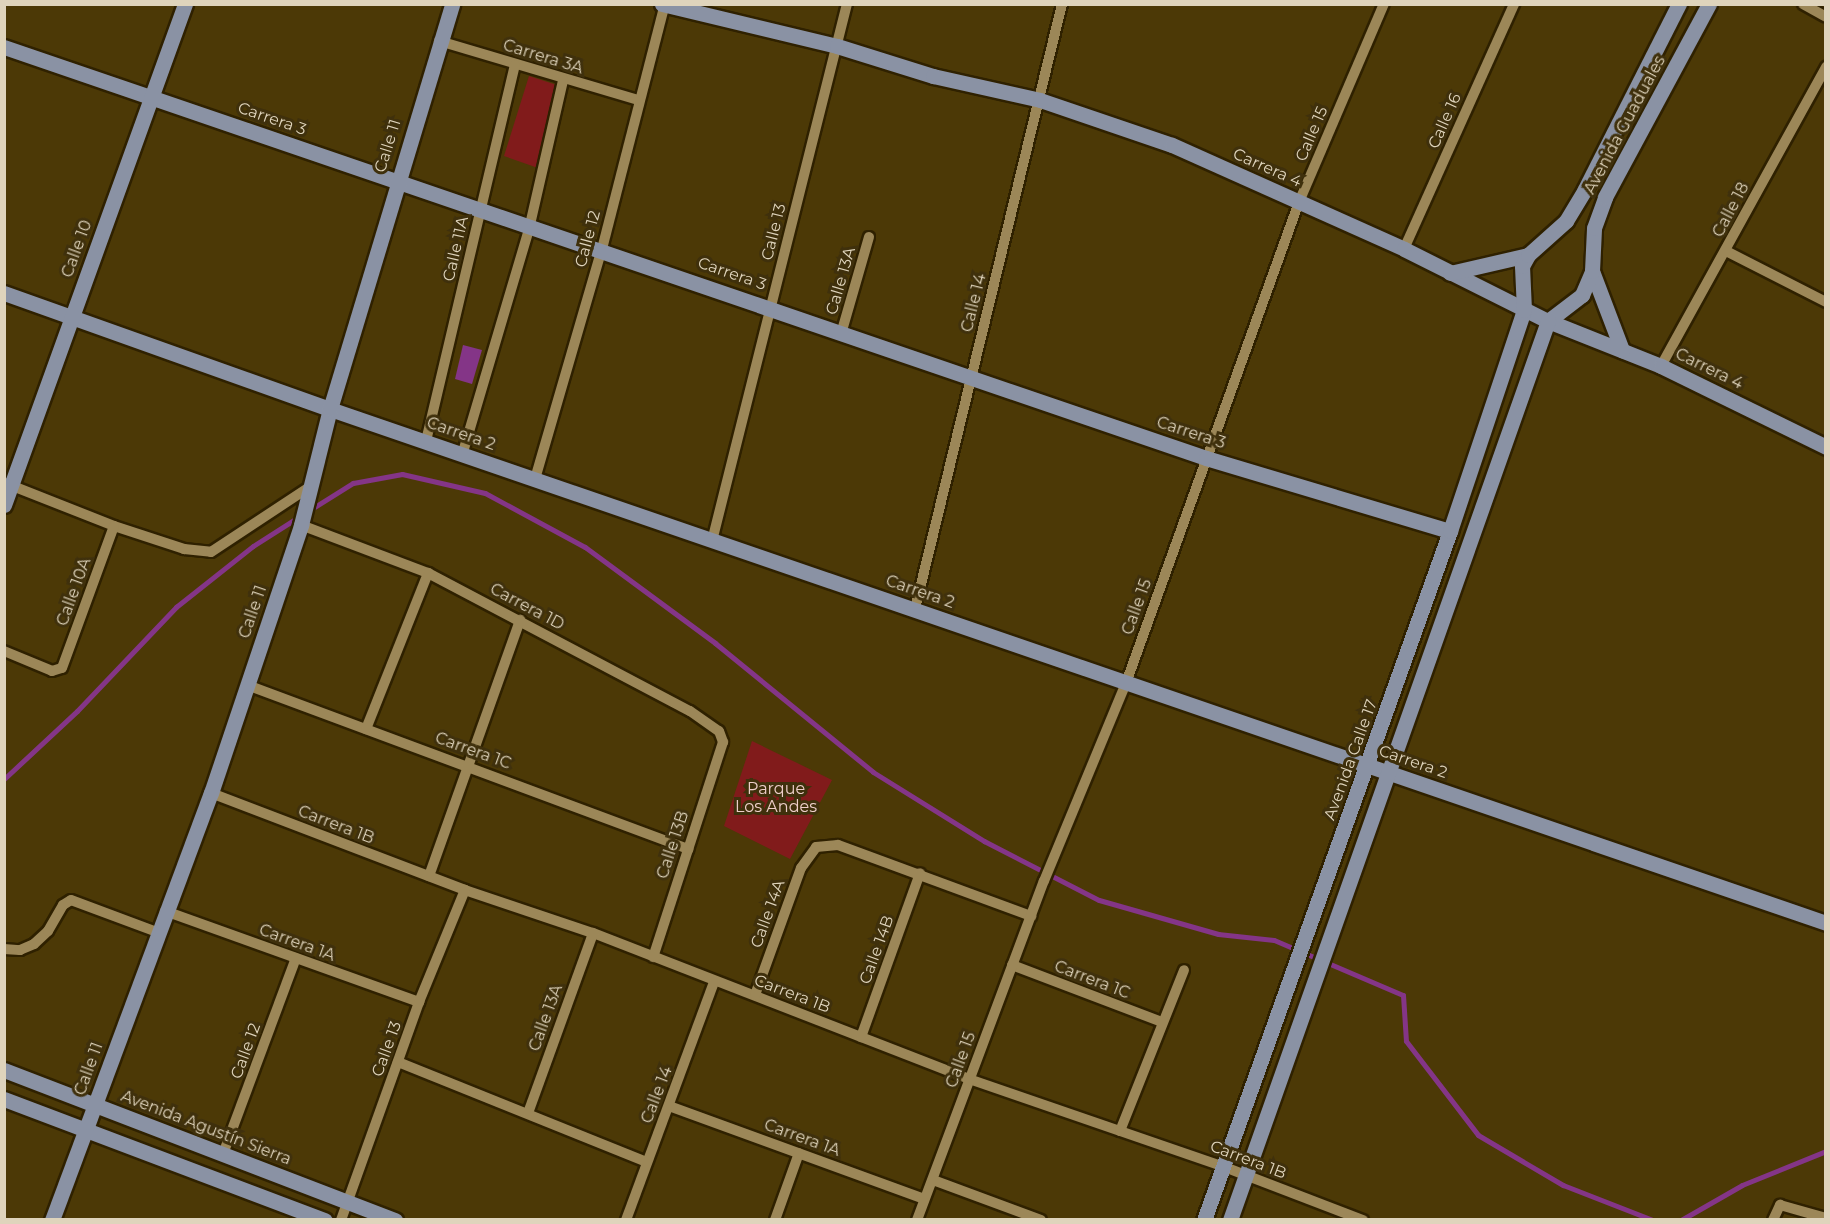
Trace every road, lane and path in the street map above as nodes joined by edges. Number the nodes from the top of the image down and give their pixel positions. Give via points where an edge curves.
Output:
1 (185, 4) edge
2 (452, 4) edge
3 (847, 4) edge
4 (1062, 4) edge
5 (1384, 4) edge
6 (1514, 4) edge
7 (1678, 4) edge
8 (1709, 4) edge
9 (1803, 4) edge
10 (664, 5) edge
11 (1826, 17) edge
12 (439, 41) junction
13 (837, 46) junction
14 (4, 47) edge
15 (515, 64) junction
16 (1826, 67) edge
17 (563, 80) junction
18 (151, 98) junction
19 (638, 100) junction
20 (1040, 100) junction
21 (396, 181) junction
22 (1299, 202) junction
23 (481, 210) junction
24 (530, 229) junction
25 (869, 237) dead end
26 (602, 249) junction
27 (1404, 249) junction
28 (1726, 251) junction
29 (1528, 255) junction
30 (1592, 271) junction
31 (1450, 273) junction
32 (4, 293) edge
33 (1824, 297) edge
34 (771, 306) junction
35 (1524, 310) junction
36 (72, 316) junction
37 (1548, 321) junction
38 (841, 334) junction
39 (1622, 350) junction
40 (1661, 366) junction
41 (971, 378) junction
42 (330, 409) junction
43 (426, 441) junction
44 (1826, 447) edge
45 (463, 452) junction
46 (1206, 458) junction
47 (535, 480) junction
48 (8, 484) edge
49 (312, 489) junction
50 (4, 505) edge
51 (303, 520) junction
52 (114, 526) junction
53 (1450, 531) junction
54 (712, 537) junction
55 (428, 573) junction
56 (915, 609) junction
57 (520, 620) junction
58 (4, 651) edge
59 (1126, 683) junction
60 (247, 685) junction
61 (366, 729) junction
62 (723, 742) joint
63 (470, 766) junction
64 (1369, 766) junction
65 (1390, 773) junction
66 (211, 793) junction
67 (688, 849) junction
68 (920, 873) junction
69 (429, 876) junction
70 (465, 890) junction
71 (165, 911) junction
72 (1031, 916) junction
73 (1826, 923) edge
74 (157, 932) junction
75 (593, 933) junction
76 (4, 949) edge
77 (653, 957) junction
78 (296, 958) junction
79 (1012, 965) junction
80 (1184, 970) dead end
81 (714, 982) junction
82 (755, 995) junction
83 (419, 1002) junction
84 (1162, 1022) junction
85 (861, 1037) junction
86 (398, 1062) junction
87 (4, 1070) edge
88 (969, 1079) junction
89 (4, 1099) edge
90 (96, 1105) junction
91 (669, 1106) junction
92 (528, 1113) junction
93 (87, 1130) junction
94 (1120, 1131) junction
95 (799, 1153) junction
96 (223, 1154) junction
97 (647, 1162) junction
98 (1222, 1166) junction
99 (1248, 1176) junction
100 (933, 1180) junction
101 (924, 1199) junction
102 (349, 1202) junction
103 (1826, 1218) edge
104 (52, 1220) edge
105 (325, 1220) edge
106 (341, 1220) edge
107 (395, 1220) edge
108 (626, 1220) edge
109 (775, 1220) edge
110 (917, 1220) edge
111 (1041, 1220) edge
112 (1204, 1220) edge
113 (1230, 1220) edge
114 (1363, 1220) edge
115 (1773, 1220) edge

1 - 18 main road, Calle 10
2 - 12 main road, Calle 11
3 - 13 street, Calle 13
4 - 20 street, Calle 14
5 - 22 street, Calle 15
6 - 27 street, Calle 16
7 - 29 main road, Avenida Guaduales via 1586,189 1566,221
8 - 30 main road, Avenida Guaduales via 1605,197 1594,228
9 - 11 street
10 - 13 main road, Carrera 4
10 - 19 street, Calle 12
12 - 15 street, Carrera 3A
12 - 21 main road, Calle 11
13 - 20 main road, Carrera 4 via 933,76
13 - 34 street, Calle 13
14 - 18 main road, Carrera 3
15 - 17 street, Carrera 3A
15 - 23 street, Calle 11A
16 - 28 street, Calle 18
17 - 19 street, Carrera 3A
17 - 24 street
18 - 21 main road, Carrera 3
18 - 36 main road, Calle 10
19 - 26 street, Calle 12
20 - 22 main road, Carrera 4 via 1172,145
20 - 41 street, Calle 14
21 - 23 main road, Carrera 3
21 - 42 main road, Calle 11
22 - 27 main road, Carrera 4
22 - 46 street, Calle 15
23 - 24 main road, Carrera 3
23 - 43 street, Calle 11A
24 - 26 main road, Carrera 3
24 - 45 street
25 - 38 street, Calle 13A
26 - 34 main road, Carrera 3
26 - 47 street, Calle 12
27 - 31 main road, Carrera 4
28 - 33 street
28 - 40 street, Calle 18
29 - 31 main road
29 - 35 main road via 1520,279
30 - 37 main road, Avenida Guaduales via 1582,295
30 - 39 main road
31 - 35 main road, Carrera 4
32 - 36 main road, Carrera 2
34 - 38 main road, Carrera 3
34 - 54 street, Calle 13
35 - 37 main road, Carrera 4
35 - 53 main road, Avenida Calle 17
36 - 42 main road, Carrera 2
36 - 48 main road, Calle 10
37 - 39 main road, Carrera 4
37 - 65 main road
38 - 41 main road, Carrera 3
39 - 40 main road, Carrera 4
40 - 44 main road, Carrera 4
41 - 46 main road, Carrera 3
41 - 56 street, Calle 14
42 - 43 main road, Carrera 2
42 - 49 main road, Calle 11
43 - 45 main road, Carrera 2
45 - 47 main road, Carrera 2
46 - 53 main road, Carrera 3
46 - 59 street, Calle 15
47 - 54 main road, Carrera 2
48 - 50 main road, Calle 10
48 - 52 street
49 - 51 main road, Calle 11
49 - 52 street via 211,552 184,549
51 - 55 street, Carrera 1D
51 - 60 main road, Calle 11
52 - 58 street, Calle 10A via 62,668 52,671
53 - 64 main road, Avenida Calle 17
54 - 56 main road, Carrera 2
55 - 57 street, Carrera 1D
55 - 61 street
56 - 59 main road, Carrera 2
57 - 62 street, Carrera 1D via 690,711 719,731
57 - 63 street
59 - 64 main road, Carrera 2
59 - 72 street, Calle 15
60 - 61 street, Carrera 1C
60 - 66 main road, Calle 11
61 - 63 street, Carrera 1C
62 - 67 street, Calle 13B
63 - 67 street, Carrera 1C
63 - 69 street
64 - 65 main road, Carrera 2
64 - 98 main road, Avenida Calle 17
65 - 73 main road, Carrera 2
65 - 99 main road
66 - 69 street, Carrera 1B
66 - 71 main road, Calle 11
67 - 77 street, Calle 13B
68 - 72 street
68 - 82 street, Calle 14A via 838,845 816,847 801,868
68 - 85 street, Calle 14B
69 - 70 street, Carrera 1B
70 - 75 street, Carrera 1B
70 - 83 street, Calle 13
71 - 74 main road, Calle 11
71 - 78 street, Carrera 1A
72 - 79 street, Calle 15
74 - 76 street via 71,900 34,944 20,950
74 - 90 main road, Calle 11
75 - 77 street, Carrera 1B
75 - 92 street, Calle 13A
77 - 81 street, Carrera 1B
78 - 83 street, Carrera 1A
78 - 96 street, Calle 12
79 - 84 street, Carrera 1C
79 - 88 street, Calle 15
80 - 84 street
81 - 82 street, Carrera 1B
81 - 91 street, Calle 14
82 - 85 street, Carrera 1B
83 - 86 street, Calle 13
84 - 94 street
85 - 88 street, Carrera 1B
86 - 92 street
86 - 102 street, Calle 13
87 - 90 main road, Avenida Agustín Sierra
88 - 94 street, Carrera 1B
88 - 100 street, Calle 15
89 - 93 main road
90 - 93 main road, Calle 11
90 - 96 main road, Avenida Agustín Sierra
91 - 95 street, Carrera 1A
91 - 97 street, Calle 14
92 - 97 street
93 - 104 main road, Calle 11
93 - 105 main road
94 - 98 street, Carrera 1B
95 - 101 street, Carrera 1A
95 - 109 street
96 - 102 main road, Avenida Agustín Sierra
97 - 108 street, Calle 14
98 - 99 street, Carrera 1B
98 - 112 main road, Avenida Calle 17
99 - 113 main road
99 - 114 street, Carrera 1B
100 - 101 street, Calle 15
100 - 111 street
101 - 110 street, Calle 15
102 - 106 street, Calle 13
102 - 107 main road, Avenida Agustín Sierra
103 - 115 street via 1779,1206

